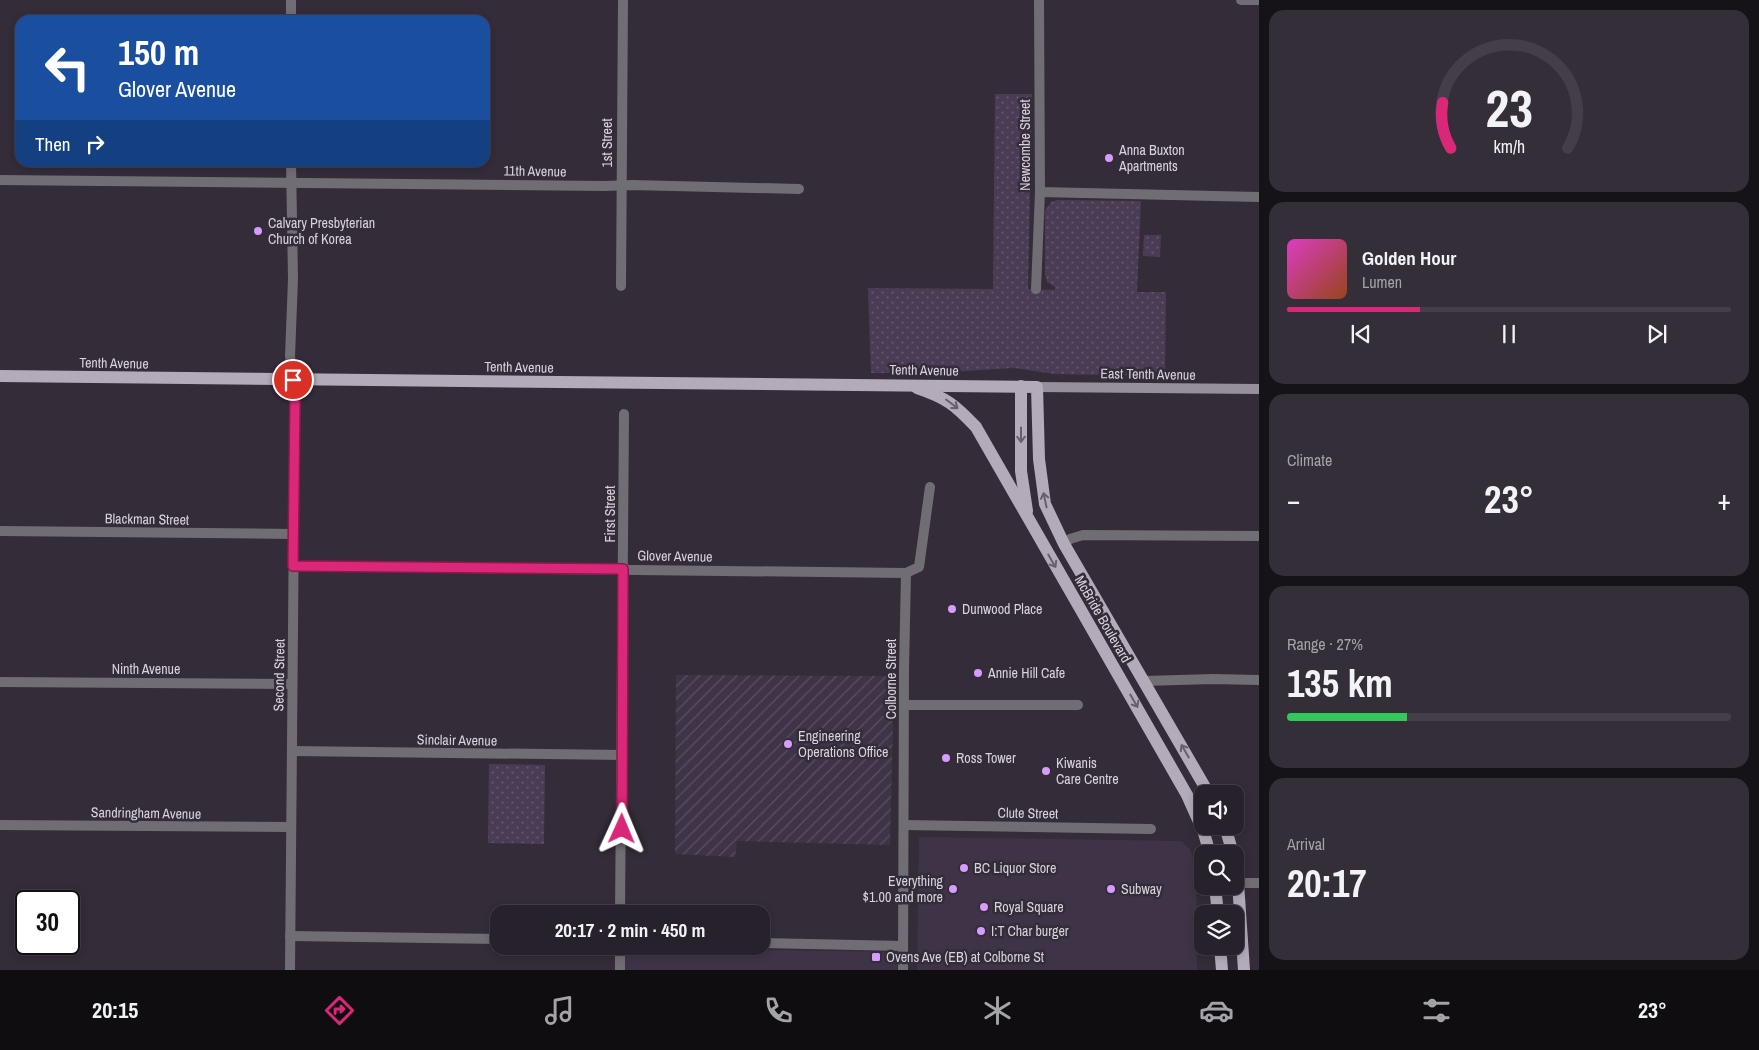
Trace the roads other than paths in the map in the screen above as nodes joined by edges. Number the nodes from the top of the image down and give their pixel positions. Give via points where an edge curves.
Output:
1 (291, 0) edge
2 (623, 0) edge
3 (1039, 0) edge
4 (1240, 0) edge
5 (1259, 0) edge
6 (291, 15) edge
7 (291, 167) edge
8 (0, 180) edge
9 (291, 183) junction
10 (621, 185) junction
11 (800, 189) dead end
12 (1040, 192) junction
13 (1259, 197) edge
14 (621, 286) dead end
15 (1036, 289) dead end
16 (0, 376) edge
17 (293, 380) junction
18 (908, 385) junction
19 (1021, 386) junction
20 (1037, 386) junction
21 (1259, 389) edge
22 (624, 414) dead end
23 (930, 487) dead end
24 (1028, 519) junction
25 (0, 531) edge
26 (293, 534) junction
27 (1259, 536) edge
28 (1064, 544) junction
29 (293, 566) junction
30 (623, 569) junction
31 (906, 572) junction
32 (1259, 680) edge
33 (1144, 681) junction
34 (0, 682) edge
35 (292, 684) junction
36 (905, 705) junction
37 (1078, 705) dead end
38 (292, 751) junction
39 (622, 754) junction
40 (1204, 785) edge
41 (0, 825) edge
42 (904, 825) junction
43 (291, 827) junction
44 (1151, 828) dead end
45 (1207, 845) edge
46 (1244, 883) edge
47 (1259, 883) edge
48 (1239, 895) edge
49 (620, 905) edge
50 (290, 936) junction
51 (490, 939) edge
52 (770, 943) edge
53 (903, 946) junction
54 (620, 955) edge
55 (1221, 955) edge
56 (290, 970) edge
57 (620, 970) edge
58 (903, 970) edge
59 (1222, 970) edge
60 (1244, 970) edge

1 - 6 street
2 - 10 street, 1st Street
3 - 12 street, Newcombe Street
4 - 5 street
7 - 9 street, Second Street
8 - 9 street, 11th Avenue
9 - 10 street, 11th Avenue
9 - 17 street, Second Street via 293,279 290,356
10 - 11 street, 11th Avenue
10 - 14 street, 1st Street
12 - 13 street
12 - 15 street, Newcombe Street
16 - 17 main road, Tenth Avenue
17 - 18 main road, Tenth Avenue
17 - 26 street, Second Street
18 - 19 main road, Tenth Avenue
18 -> 24 main road via 947,400 976,427
19 - 20 main road, Tenth Avenue
19 -> 24 main road, McBride Boulevard via 1021,471
20 - 21 main road, East Tenth Avenue
28 -> 20 main road, McBride Boulevard via 1045,504 1039,459
22 - 30 street, First Street
23 - 31 street via 919,567
24 -> 45 main road, McBride Boulevard via 1187,795
25 - 26 street, Blackman Street
26 - 29 street, Second Street
27 - 28 street via 1083,535
28 - 33 main road, McBride Boulevard
29 - 30 street, Glover Avenue
29 - 35 street, Second Street
30 - 31 street, Glover Avenue
30 - 39 street, First Street
31 - 36 street, Colborne Street
32 - 33 street
40 -> 33 main road, McBride Boulevard
34 - 35 street, Ninth Avenue
35 - 38 street, Second Street
36 - 37 street
36 - 42 street, Colborne Street
38 - 39 street, Sinclair Avenue
38 - 43 street, Second Street
39 - 49 street, First Street
41 - 43 street, Sandringham Avenue
42 - 44 street, Clute Street
42 - 53 street, Colborne Street
43 - 50 street, Second Street
46 - 47 street
48 - 60 main road
50 - 51 street
50 - 56 street, Second Street
52 - 53 street
53 - 58 street, Colborne Street
54 - 57 street
55 - 59 main road

